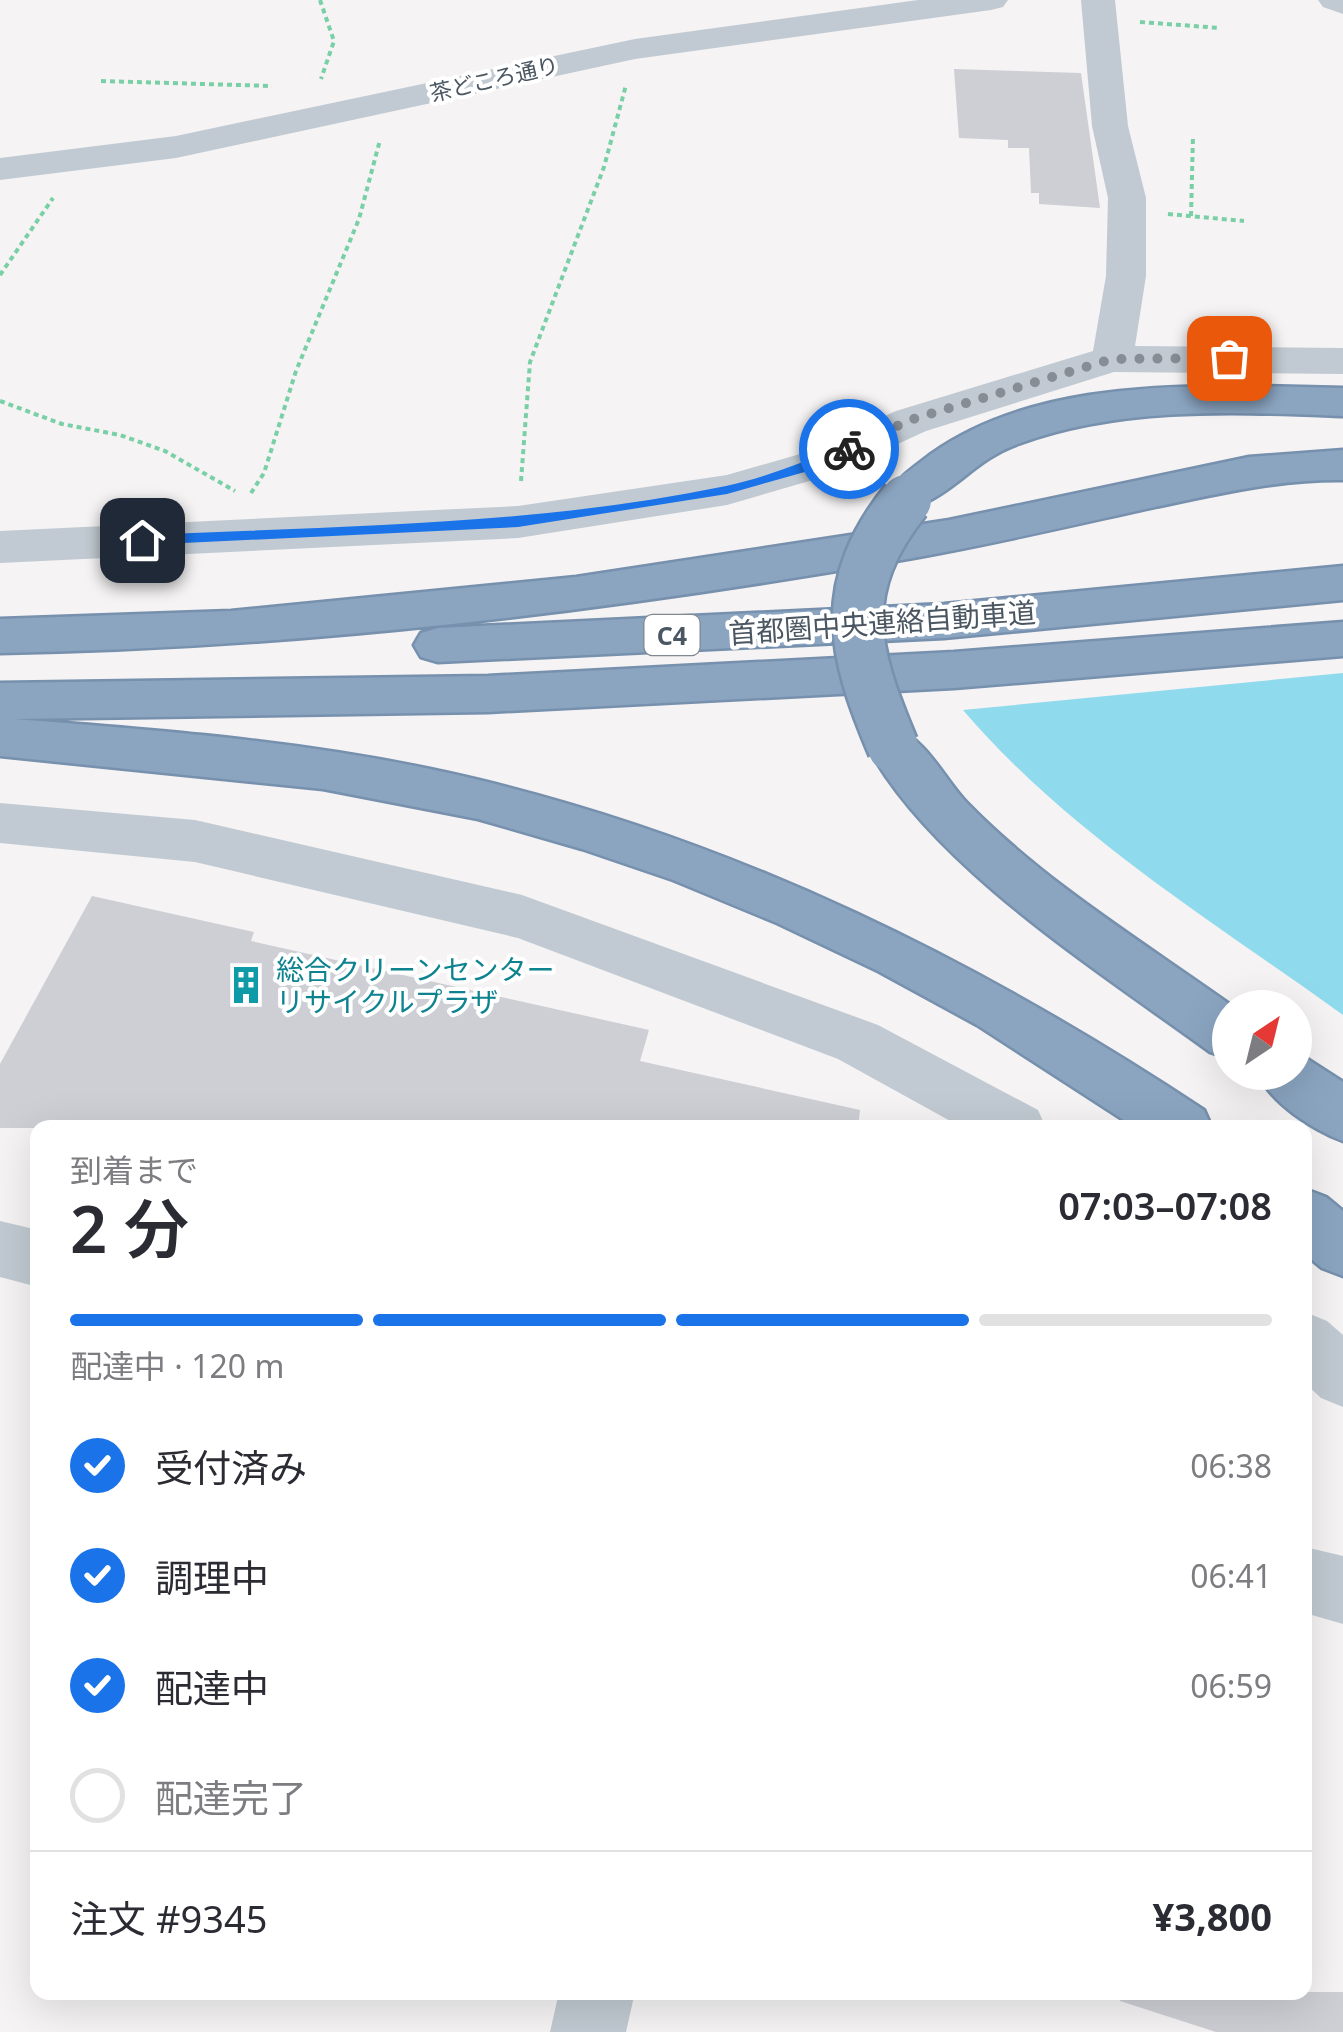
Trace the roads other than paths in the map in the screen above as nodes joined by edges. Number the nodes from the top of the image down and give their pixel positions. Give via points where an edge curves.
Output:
1 (991, 0) edge
2 (1335, 0) edge
3 (1343, 4) edge
4 (1098, 10) edge
5 (0, 169) edge
6 (1112, 359) junction
7 (1343, 361) edge
8 (1343, 402) edge
9 (1343, 464) edge
10 (0, 547) edge
11 (1343, 584) edge
12 (0, 636) edge
13 (1343, 638) edge
14 (0, 652) edge
15 (0, 702) edge
16 (0, 737) edge
17 (0, 823) edge
18 (1212, 1022) edge
19 (1309, 1090) edge
20 (1343, 1115) edge
21 (1003, 1120) edge
22 (1171, 1120) edge
23 (1312, 1223) edge
24 (1343, 1248) edge
25 (0, 1250) edge
26 (30, 1257) edge
27 (1312, 1348) edge
28 (1343, 1376) edge
29 (1312, 1582) edge
30 (1343, 1590) edge
31 (595, 2000) edge
32 (588, 2032) edge

1 - 5 street, 茶どころ通り via 635,49 377,104 314,103 176,148
2 - 3 street
4 - 6 street via 1127,210 1126,276
6 - 7 street
6 - 10 street via 910,420 815,464 727,490 518,522
8 - 18 highway, bridge via 1133,404 998,436 952,459 914,490 864,560 854,614 866,688 893,747 949,818 1044,902
9 - 12 highway via 1240,473 959,534 482,608 135,636
11 - 14 highway, 首都圏中央連絡自動車道 / C4 via 944,621 492,644
13 - 15 highway, 首都圏中央連絡自動車道 / C4 via 954,670 488,694
16 - 22 highway via 206,753 372,778 540,818 656,855 883,949 1012,1018
17 - 21 street via 195,841 522,917 858,1042
19 - 20 highway
23 - 24 highway
25 - 26 street
27 - 28 street
29 - 30 street
31 - 32 street

